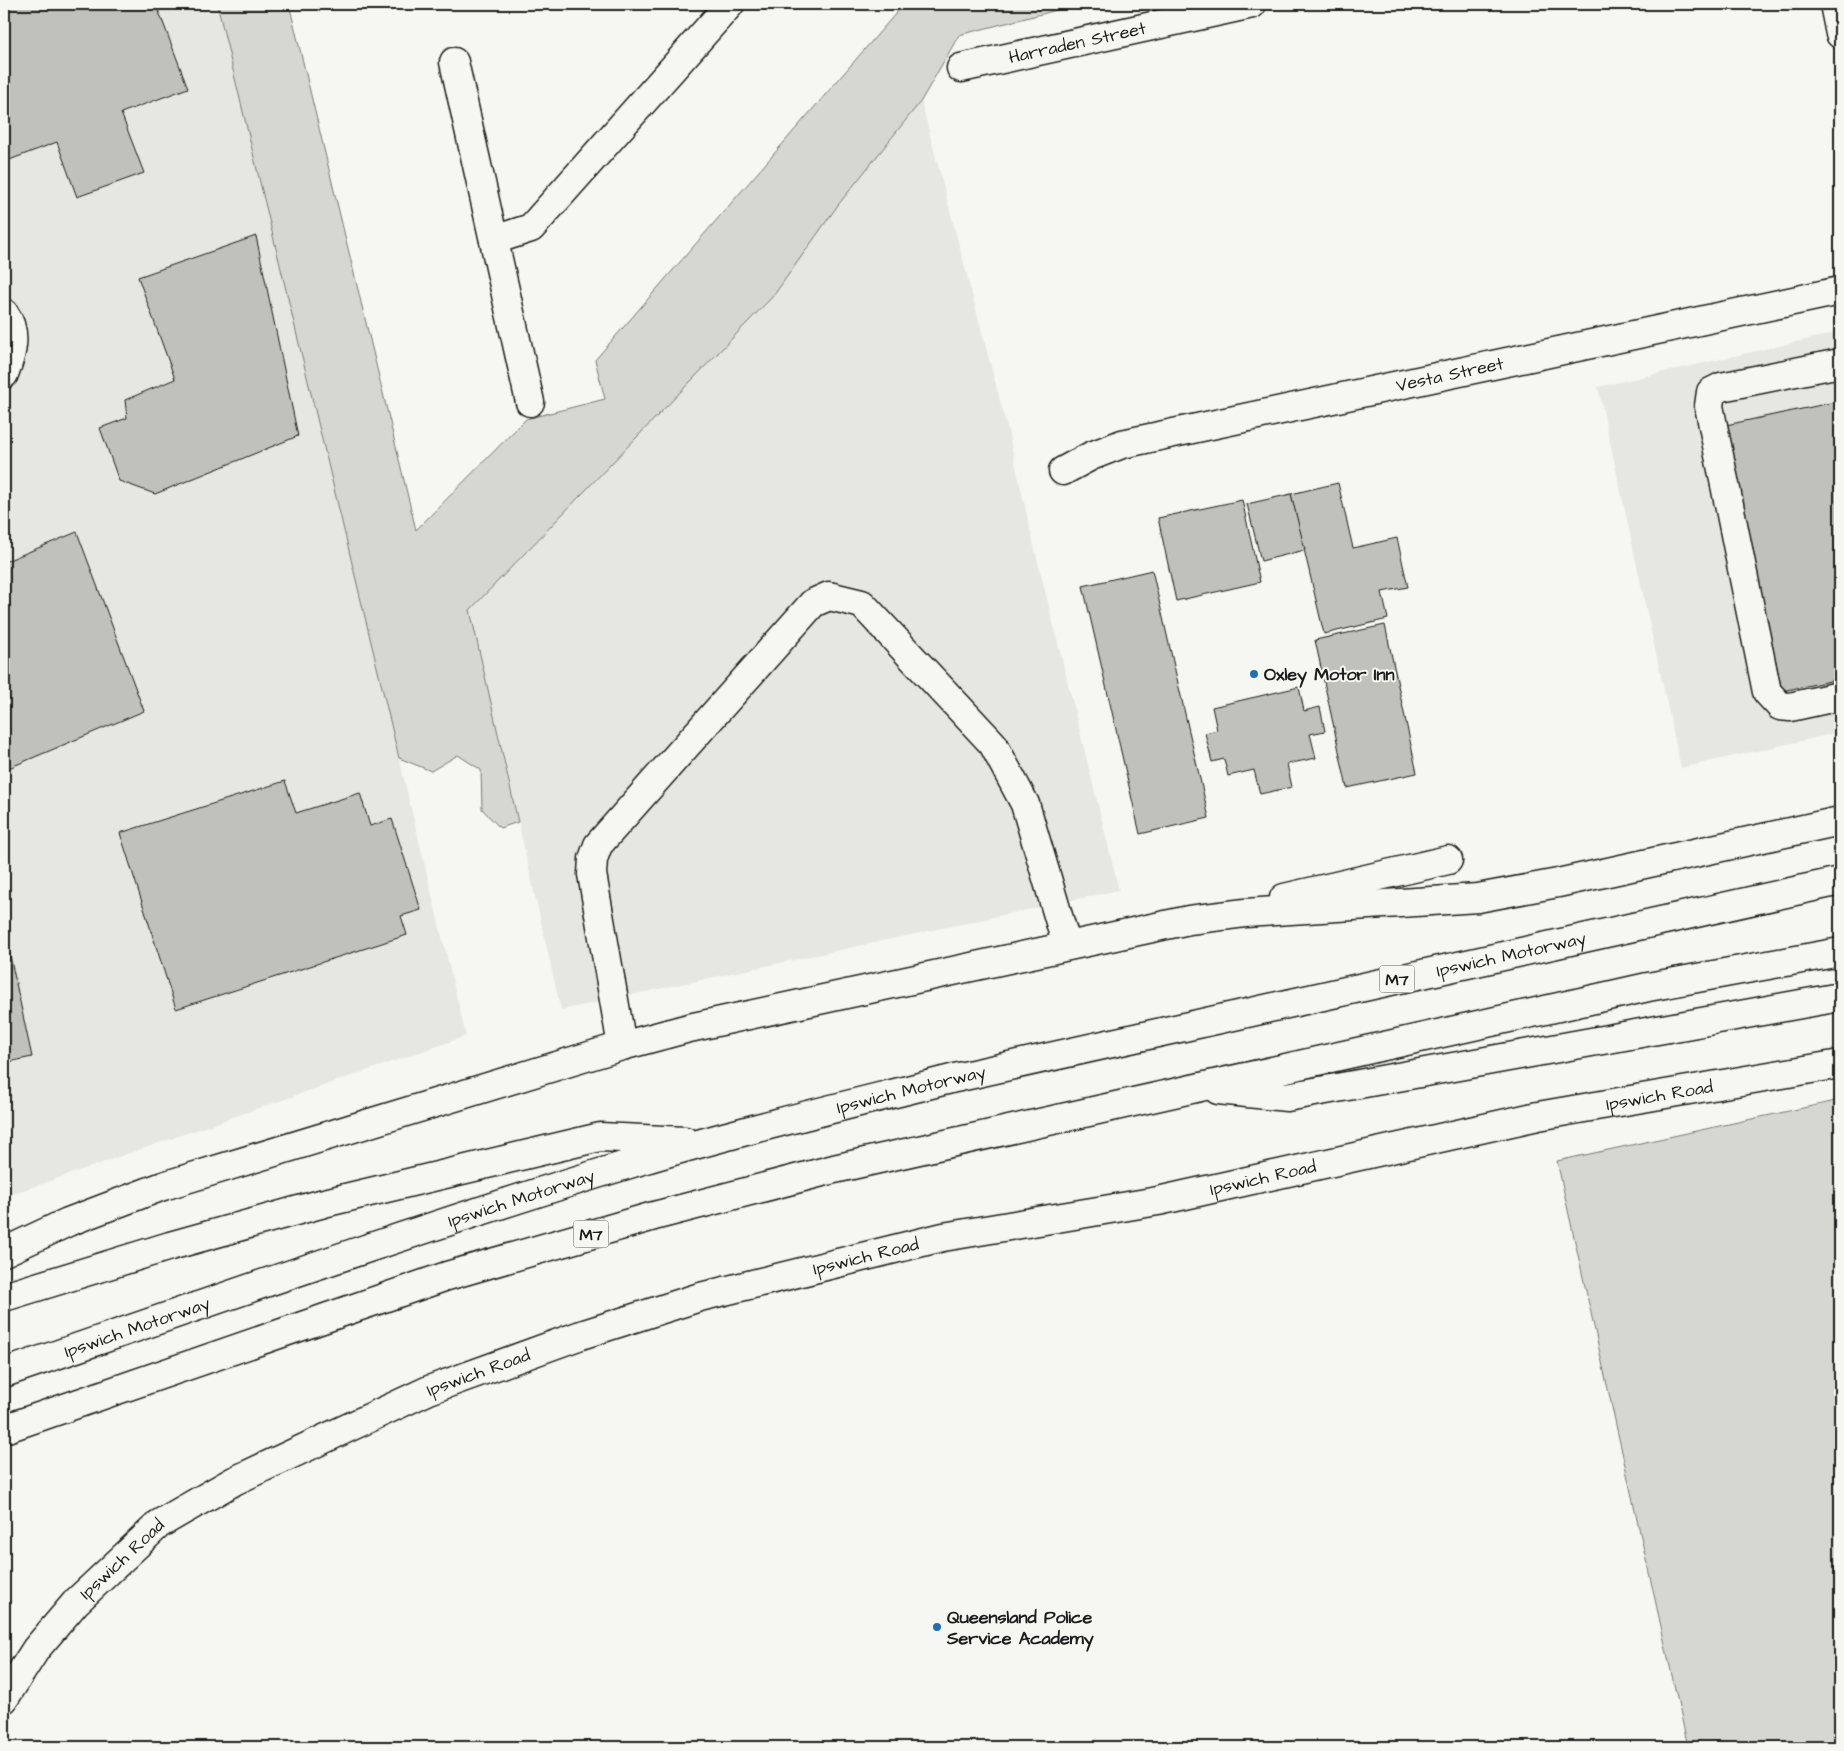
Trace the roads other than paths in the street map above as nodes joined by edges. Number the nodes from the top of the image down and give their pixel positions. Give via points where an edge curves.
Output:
1 (730, 4) edge
2 (1252, 4) edge
3 (1834, 4) edge
4 (1840, 34) edge
5 (454, 62) dead end
6 (961, 68) dead end
7 (494, 240) junction
8 (1840, 291) edge
9 (4, 313) edge
10 (1840, 363) edge
11 (4, 374) edge
12 (530, 402) dead end
13 (1063, 471) dead end
14 (1840, 696) edge
15 (1840, 821) edge
16 (1448, 860) dead end
17 (1840, 881) edge
18 (1158, 926) junction
19 (1067, 946) junction
20 (1840, 952) edge
21 (1840, 997) edge
22 (622, 1046) junction
23 (1840, 1064) edge
24 (1192, 1088) junction
25 (712, 1142) junction
26 (4, 1252) edge
27 (4, 1297) edge
28 (4, 1373) edge
29 (4, 1429) edge
30 (4, 1699) edge

1 - 7 main road via 531,228
2 - 6 main road, Harraden Street
3 - 4 main road
5 - 7 main road
7 - 12 main road
8 - 13 main road, Vesta Street via 1122,444
9 - 11 main road via 11,323 11,354
10 - 14 main road via 1722,387 1711,392 1709,406 1767,692 1780,706 1790,708
15 - 18 main road via 1487,897 1245,913
16 - 18 main road
17 - 25 main road, Ipswich Motorway / M7 via 955,1078
18 - 19 main road
19 - 22 main road via 689,1028
19 - 22 main road via 1026,804 993,744 862,604 829,596 813,603 598,846 592,874
20 - 24 main road, M7 via 1648,987
21 - 24 main road via 1287,1097
22 - 26 main road via 164,1186 68,1222
23 - 30 main road, Ipswich Road via 1538,1116 1158,1201 944,1237 700,1297 581,1335 429,1390 234,1481 159,1524 76,1602 36,1650
24 - 29 main road, M7 via 834,1169 644,1218 447,1276
25 - 27 main road via 600,1137 324,1203
25 - 28 main road, Ipswich Motorway / M7 via 377,1244

